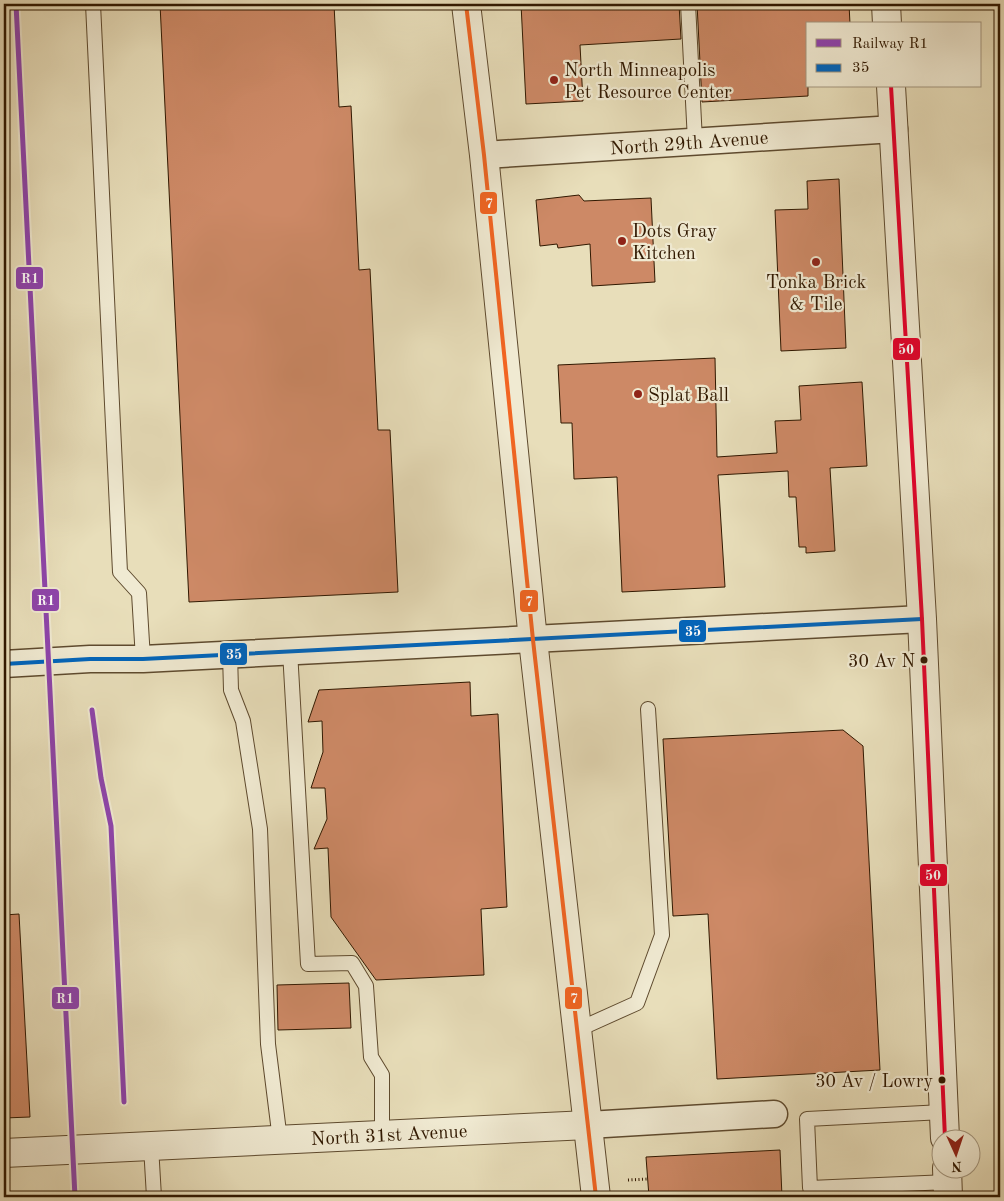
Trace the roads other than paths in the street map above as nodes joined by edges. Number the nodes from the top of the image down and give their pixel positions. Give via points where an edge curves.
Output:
1 (93, 4) edge
2 (466, 4) edge
3 (688, 4) edge
4 (886, 4) edge
5 (887, 22) edge
6 (891, 88) edge
7 (894, 129) junction
8 (695, 141) junction
9 (484, 154) junction
10 (922, 619) junction
11 (533, 640) junction
12 (290, 651) junction
13 (230, 654) junction
14 (143, 659) junction
15 (4, 664) edge
16 (648, 709) dead end
17 (577, 1030) junction
18 (774, 1114) dead end
19 (588, 1125) junction
20 (944, 1125) edge
21 (382, 1135) junction
22 (280, 1140) junction
23 (151, 1146) junction
24 (4, 1154) edge
25 (948, 1182) edge
26 (154, 1197) edge
27 (596, 1197) edge

1 - 14 lane via 120,572 139,593
2 - 9 street
3 - 8 lane
4 - 5 street
6 - 7 street
7 - 8 street, North 29th Avenue
7 - 10 street
8 - 9 street, North 29th Avenue
9 - 11 street
10 - 11 street
10 - 20 street
11 - 12 street
11 - 17 street
12 - 13 street
12 - 21 lane via 308,964 352,963 366,986 371,1057 382,1074
13 - 14 street
13 - 22 lane via 231,690 243,721 260,829 268,1044
14 - 15 street
16 - 17 lane via 662,935 637,1003
17 - 19 street
18 - 19 street, North 31st Avenue
19 - 21 street, North 31st Avenue
19 - 27 street
20 - 25 lane via 807,1119 810,1188
21 - 22 street, North 31st Avenue
22 - 23 street, North 31st Avenue
23 - 24 street, North 31st Avenue
23 - 26 lane

